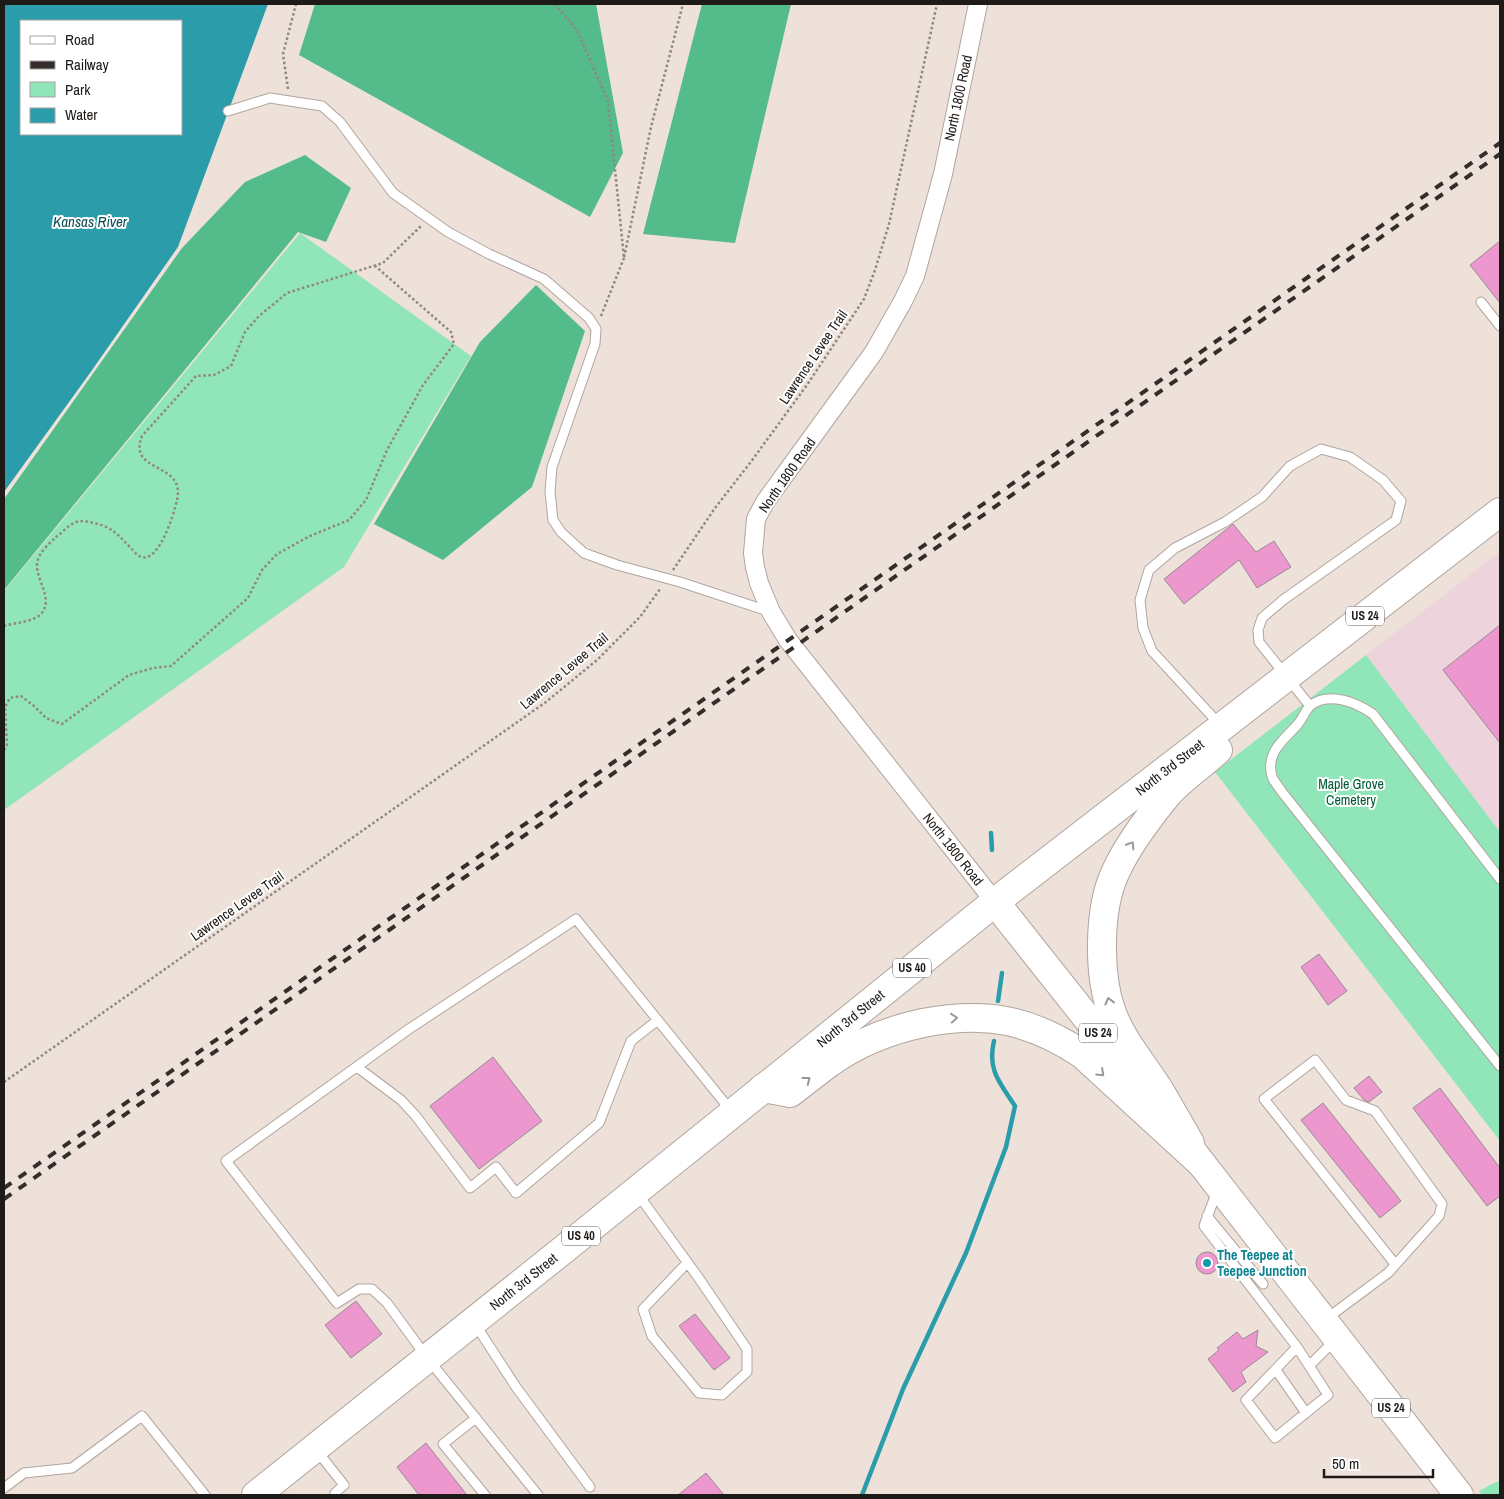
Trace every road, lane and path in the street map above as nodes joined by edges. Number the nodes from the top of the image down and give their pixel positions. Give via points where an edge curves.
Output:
1 (296, 4) edge
2 (555, 4) edge
3 (684, 4) edge
4 (937, 4) edge
5 (978, 4) edge
6 (289, 101) junction
7 (228, 111) dead end
8 (429, 218) junction
9 (624, 258) junction
10 (374, 265) junction
11 (1481, 302) dead end
12 (1500, 326) edge
13 (596, 329) junction
14 (1498, 518) edge
15 (668, 578) junction
16 (771, 612) junction
17 (4, 626) edge
18 (1286, 676) junction
19 (1310, 706) junction
20 (1221, 726) junction
21 (4, 750) edge
22 (1500, 879) edge
23 (995, 902) junction
24 (658, 1020) junction
25 (357, 1066) junction
26 (1500, 1066) edge
27 (4, 1082) edge
28 (763, 1088) junction
29 (732, 1113) junction
30 (1202, 1164) junction
31 (1219, 1186) junction
32 (635, 1191) junction
33 (1208, 1216) junction
34 (687, 1262) junction
35 (1396, 1264) junction
36 (1273, 1276) junction
37 (1255, 1291) junction
38 (474, 1322) junction
39 (1330, 1330) junction
40 (1297, 1347) junction
41 (428, 1359) junction
42 (1309, 1366) junction
43 (1276, 1370) junction
44 (1306, 1412) junction
45 (476, 1418) junction
46 (315, 1448) junction
47 (590, 1487) dead end
48 (4, 1488) edge
49 (534, 1494) edge
50 (205, 1495) edge
51 (256, 1495) edge
52 (336, 1495) edge
53 (485, 1495) edge
54 (1459, 1495) edge

1 - 6 path via 284,54
2 - 9 path via 577,30 608,101
3 - 9 path via 651,127
4 - 15 path, Lawrence Levee Trail via 890,224 864,299 807,385 715,508
5 - 16 street, North 1800 Road via 942,174 915,276 874,352 756,519 755,567
6 - 7 lane via 270,98
6 - 8 lane via 322,106 340,122 393,193
8 - 10 path via 383,262
8 - 13 lane via 481,250 544,279 589,318
9 - 13 path
10 - 17 path via 287,293 244,332 231,366 214,374 196,376 142,436 138,444 141,457 168,474 178,494 163,539 152,555 146,558 137,555 112,529 85,521 75,522 50,543 37,563 46,599 40,615
10 - 21 path via 451,332 454,344 419,393 387,450 366,500 349,520 276,554 262,570 248,598 171,666 128,675 62,724 46,718 20,696 10,698 5,707 7,745
11 - 12 lane
13 - 15 lane via 595,344 552,467 553,520 584,553
14 - 18 main road, North 3rd Street / US 24
15 - 16 lane
15 - 27 path, Lawrence Levee Trail via 640,617 597,660 546,702
16 - 23 street, North 1800 Road via 793,647
18 - 19 lane
18 - 20 main road, North 3rd Street / US 24
18 - 20 lane via 1259,642 1262,618 1396,520 1401,501 1383,480 1350,457 1321,449 1290,466 1262,497 1225,522 1175,548 1150,570 1140,600 1143,628 1152,651
19 - 22 lane via 1316,702 1340,699 1359,704 1372,714
19 - 26 lane via 1299,723 1278,744 1271,760 1272,776
20 - 23 main road, North 3rd Street / US 24
30 -> 20 main road via 1159,1090 1126,1043 1112,1012 1104,979 1102,949 1105,909 1115,872 1133,841 1168,794 1218,750
23 - 28 main road, North 3rd Street / US 40
23 - 30 main road, US 24
24 - 25 lane via 576,919
24 - 25 lane via 631,1041 599,1123 516,1193 496,1167 470,1188 415,1115
24 - 29 lane
25 - 41 lane via 226,1162 337,1303 359,1289 372,1289 387,1302
28 - 29 main road, North 3rd Street / US 40
28 -> 30 main road via 790,1093 830,1062 870,1040 902,1028 946,1019 997,1019 1038,1030 1082,1054
29 - 32 main road, North 3rd Street / US 40
30 - 31 main road, US 24
31 - 33 lane
31 - 36 main road, US 24
32 - 34 lane
32 - 38 main road, North 3rd Street / US 40
33 - 36 lane
33 - 37 lane via 1204,1226
34 - 34 lane via 747,1349 747,1372 722,1395 699,1393 652,1336 642,1309
35 - 35 lane via 1439,1216 1442,1204 1375,1111 1346,1100 1314,1060 1264,1099
35 - 39 lane
36 - 37 lane
36 - 39 main road, US 24
37 - 40 lane
38 - 41 main road, North 3rd Street / US 40
38 - 47 lane via 516,1387
39 - 42 lane
39 - 54 main road, US 24
40 - 42 lane
40 - 43 lane
41 - 45 lane
41 - 46 main road, North 3rd Street / US 40
42 - 44 lane via 1328,1396
43 - 44 lane
43 - 44 lane via 1246,1400 1276,1438
45 - 49 lane
45 - 53 lane via 443,1444
46 - 51 main road, North 3rd Street / US 40
46 - 52 lane via 344,1485
48 - 50 lane via 24,1473 72,1468 142,1416

